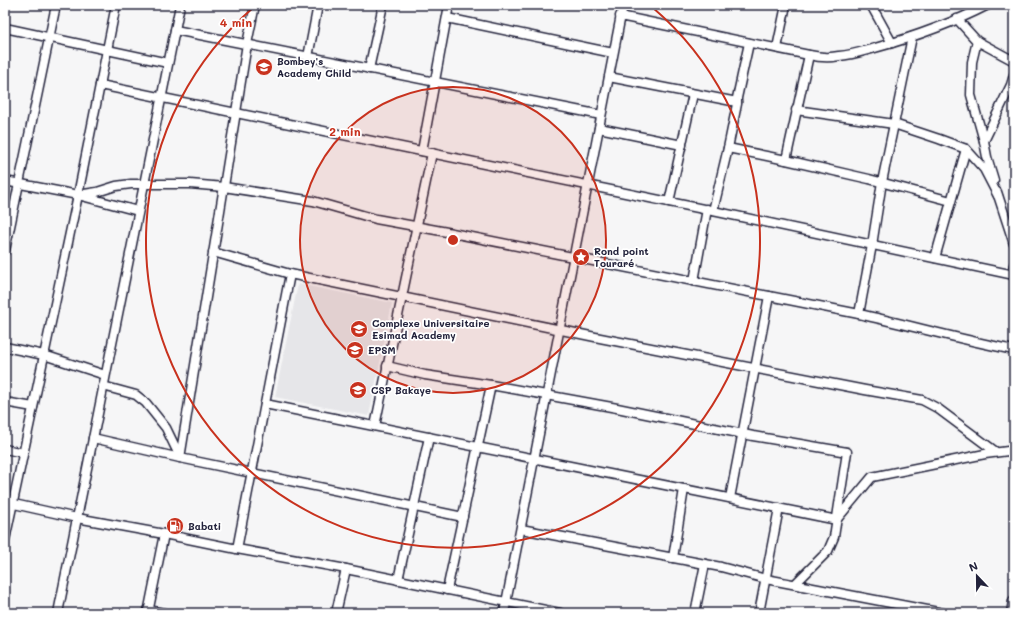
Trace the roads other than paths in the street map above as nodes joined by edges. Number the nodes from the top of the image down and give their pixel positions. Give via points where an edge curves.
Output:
1 (56, 5) edge
2 (116, 5) edge
3 (180, 5) edge
4 (255, 5) edge
5 (318, 5) edge
6 (383, 5) edge
7 (449, 5) edge
8 (623, 5) edge
9 (786, 5) edge
10 (871, 5) edge
11 (988, 5) edge
12 (620, 16) junction
13 (447, 18) junction
14 (957, 19) junction
15 (5, 28) edge
16 (175, 30) junction
17 (912, 36) junction
18 (49, 37) junction
19 (977, 41) junction
20 (749, 43) junction
21 (892, 43) junction
22 (247, 44) junction
23 (777, 48) junction
24 (107, 50) junction
25 (613, 53) junction
26 (808, 55) junction
27 (308, 57) junction
28 (1014, 61) edge
29 (168, 63) junction
30 (369, 69) junction
31 (1014, 75) edge
32 (608, 77) junction
33 (435, 82) junction
34 (100, 85) junction
35 (694, 94) junction
36 (161, 98) junction
37 (738, 102) junction
38 (796, 110) junction
39 (236, 113) junction
40 (601, 115) junction
41 (894, 124) junction
42 (598, 128) junction
43 (984, 141) junction
44 (682, 146) junction
45 (728, 148) junction
46 (966, 149) junction
47 (422, 151) junction
48 (432, 153) junction
49 (786, 160) junction
50 (5, 181) edge
51 (882, 182) junction
52 (19, 184) junction
53 (144, 184) junction
54 (588, 185) junction
55 (224, 187) junction
56 (78, 195) junction
57 (998, 196) junction
58 (951, 201) junction
59 (669, 202) junction
60 (710, 210) junction
61 (138, 211) junction
62 (416, 226) junction
63 (1014, 244) edge
64 (872, 245) junction
65 (5, 251) edge
66 (213, 252) junction
67 (574, 257) junction
68 (935, 258) junction
69 (1014, 265) edge
70 (290, 274) junction
71 (1014, 275) edge
72 (694, 281) junction
73 (769, 296) junction
74 (402, 297) junction
75 (859, 314) junction
76 (560, 329) junction
77 (5, 347) edge
78 (1014, 351) edge
79 (44, 355) junction
80 (387, 366) junction
81 (756, 369) junction
82 (105, 375) junction
83 (491, 385) junction
84 (103, 386) junction
85 (547, 395) junction
86 (5, 402) edge
87 (265, 404) junction
88 (33, 407) junction
89 (374, 426) junction
90 (743, 434) junction
91 (429, 437) junction
92 (93, 438) junction
93 (478, 447) junction
94 (5, 449) edge
95 (996, 452) junction
96 (23, 453) junction
97 (1014, 454) edge
98 (180, 458) junction
99 (534, 459) junction
100 (252, 473) junction
101 (684, 489) junction
102 (730, 498) junction
103 (9, 503) edge
104 (414, 506) junction
105 (778, 508) junction
106 (463, 517) junction
107 (77, 518) junction
108 (837, 520) junction
109 (520, 529) junction
110 (164, 534) junction
111 (5, 540) edge
112 (237, 549) junction
113 (673, 558) junction
114 (704, 564) junction
115 (346, 569) junction
116 (766, 578) junction
117 (398, 580) junction
118 (795, 584) junction
119 (447, 590) junction
120 (1014, 601) edge
121 (506, 602) junction
122 (148, 611) edge
123 (58, 613) edge
124 (164, 613) edge
125 (336, 613) edge
126 (504, 613) edge
127 (560, 613) edge
128 (696, 613) edge
129 (759, 613) edge
130 (943, 613) edge
131 (1012, 613) edge

1 - 18 street
2 - 24 street
3 - 16 street
4 - 22 street
5 - 27 street
6 - 30 street
7 - 13 street
8 - 12 street
9 - 23 street
10 - 21 street
11 - 14 street
12 - 20 street
12 - 25 street
13 - 25 street
13 - 33 street
14 - 17 street
14 - 19 street
15 - 18 street
16 - 22 street
16 - 29 street
17 - 21 street
17 - 41 street
18 - 24 street
18 - 52 street
19 - 28 street
19 - 43 street via 972,62 971,95
20 - 23 street
20 - 37 street
21 - 26 street via 841,56
22 - 27 street
22 - 39 street
23 - 26 street
24 - 29 street
24 - 34 street
25 - 32 street
26 - 38 street
27 - 30 street
29 - 36 street
30 - 33 street
31 - 43 street
32 - 35 street
32 - 40 street
33 - 40 street
33 - 47 street
34 - 36 street
34 - 56 street
35 - 37 street
35 - 44 street
36 - 39 street
36 - 53 street
37 - 45 street
38 - 41 street
38 - 49 street
39 - 47 street
39 - 55 street
40 - 42 street
41 - 46 street
41 - 51 street
42 - 44 street
42 - 54 street
43 - 57 street via 986,157
44 - 59 street
45 - 49 street
45 - 60 street
46 - 57 street via 984,169
46 - 58 street
47 - 48 street
48 - 54 street
48 - 62 street
49 - 51 street
50 - 52 street
51 - 58 street
51 - 64 street
52 - 56 street
52 - 65 street
53 - 55 street
53 - 56 street via 116,186
53 - 61 street
54 - 59 street
54 - 67 street
55 - 62 street via 313,201 376,219
55 - 66 street
56 - 61 street
56 - 79 street
57 - 63 street
58 - 68 street
59 - 60 street
60 - 64 street
60 - 72 street
61 - 82 street
62 - 67 street
62 - 74 street
64 - 68 street
64 - 75 street
66 - 70 street
66 - 98 street
67 - 72 street
67 - 76 street
68 - 71 street
69 - 71 street
70 - 74 street
70 - 87 street
72 - 73 street
73 - 75 street
73 - 81 street
74 - 76 street
74 - 80 street
75 - 78 street
76 - 81 street
76 - 85 street
77 - 79 street
79 - 82 street
79 - 88 street
80 - 83 street via 425,375
80 - 89 street
81 - 90 street
81 - 95 street via 922,400 937,408
82 - 84 street
83 - 85 street
83 - 93 street
84 - 92 street
84 - 98 street via 136,396 146,403 166,428
85 - 90 street
85 - 99 street
86 - 88 street
87 - 89 street
87 - 100 street
88 - 96 street
89 - 91 street
90 - 102 street
90 - 108 street via 848,452
91 - 93 street
91 - 104 street
92 - 98 street
92 - 107 street
93 - 99 street
93 - 106 street
94 - 96 street
95 - 97 street via 1008,451
95 - 108 street via 872,477
96 - 103 street
98 - 100 street
99 - 101 street
99 - 109 street
100 - 104 street
100 - 112 street
101 - 102 street
101 - 113 street
102 - 105 street
103 - 107 street
103 - 111 street
104 - 106 street
104 - 117 street
105 - 108 street
105 - 116 street
106 - 119 street
107 - 110 street
107 - 123 street
108 - 118 street via 828,551
109 - 113 street
109 - 121 street
110 - 112 street
110 - 122 street
112 - 115 street
113 - 114 street
114 - 116 street
114 - 128 street
115 - 117 street
115 - 125 street
116 - 118 street
116 - 129 street
117 - 119 street
118 - 130 street
119 - 121 street
120 - 131 main road
121 - 126 street
121 - 127 street
122 - 124 street

